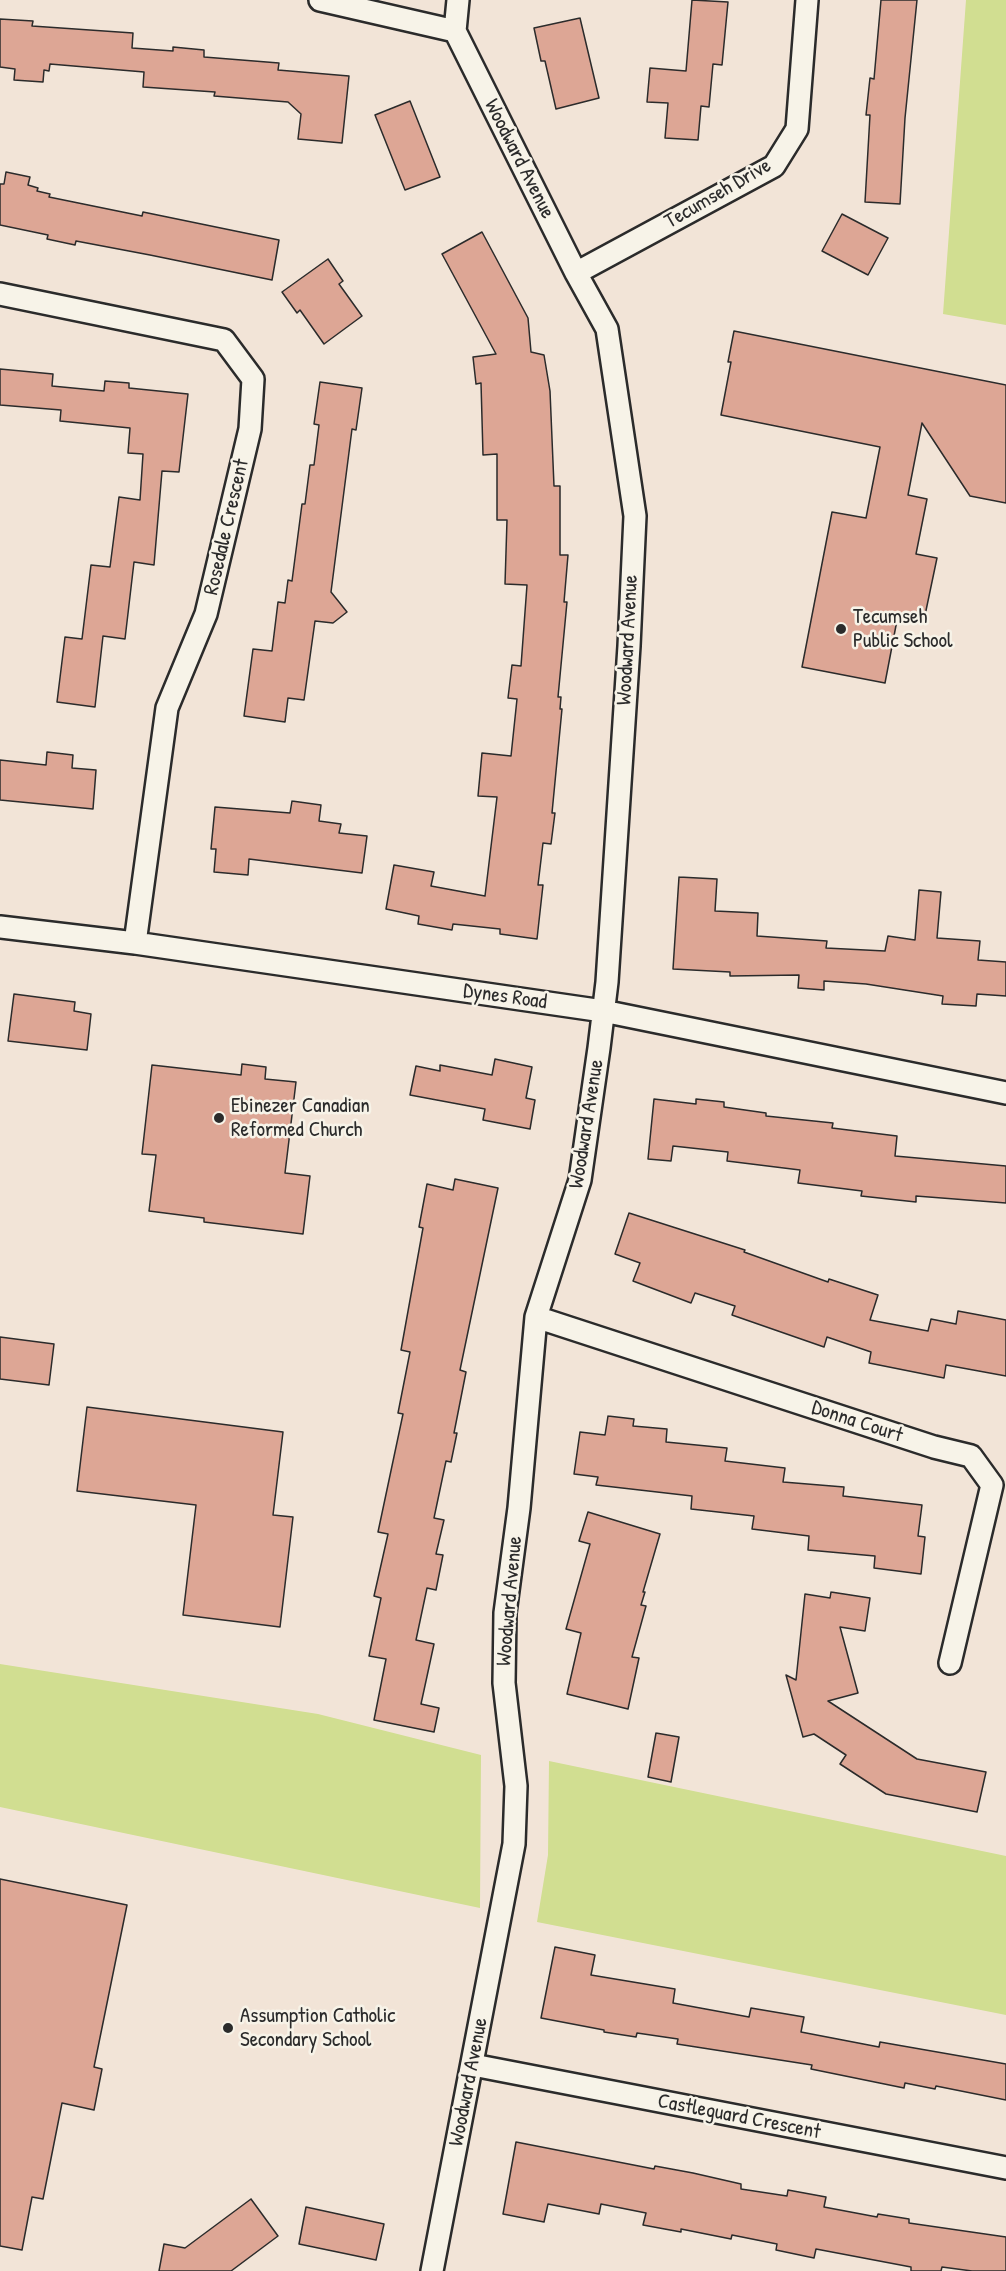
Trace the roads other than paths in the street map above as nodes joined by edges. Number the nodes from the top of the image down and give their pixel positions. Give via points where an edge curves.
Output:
1 (320, 0) edge
2 (458, 0) edge
3 (807, 0) edge
4 (455, 31) junction
5 (576, 273) junction
6 (0, 294) edge
7 (0, 927) edge
8 (135, 943) junction
9 (603, 1011) junction
10 (1006, 1093) edge
11 (536, 1317) junction
12 (950, 1663) dead end
13 (473, 2065) junction
14 (1006, 2168) edge
15 (432, 2271) edge

1 - 4 street
2 - 4 street
3 - 5 street, Tecumseh Drive via 796,129 774,166
4 - 5 street, Woodward Avenue
5 - 9 street, Woodward Avenue via 607,329 634,516
6 - 8 street, Rosedale Crescent via 224,340 253,380 250,429 206,614 167,708
7 - 8 street, Dynes Road
8 - 9 street, Dynes Road
9 - 10 street, Dynes Road
9 - 11 street, Woodward Avenue via 580,1180
11 - 12 street, Donna Court via 934,1448 971,1456 992,1485
11 - 13 street, Woodward Avenue via 505,1613 504,1683 516,1786 514,1844
13 - 14 street, Castleguard Crescent
13 - 15 street, Woodward Avenue

